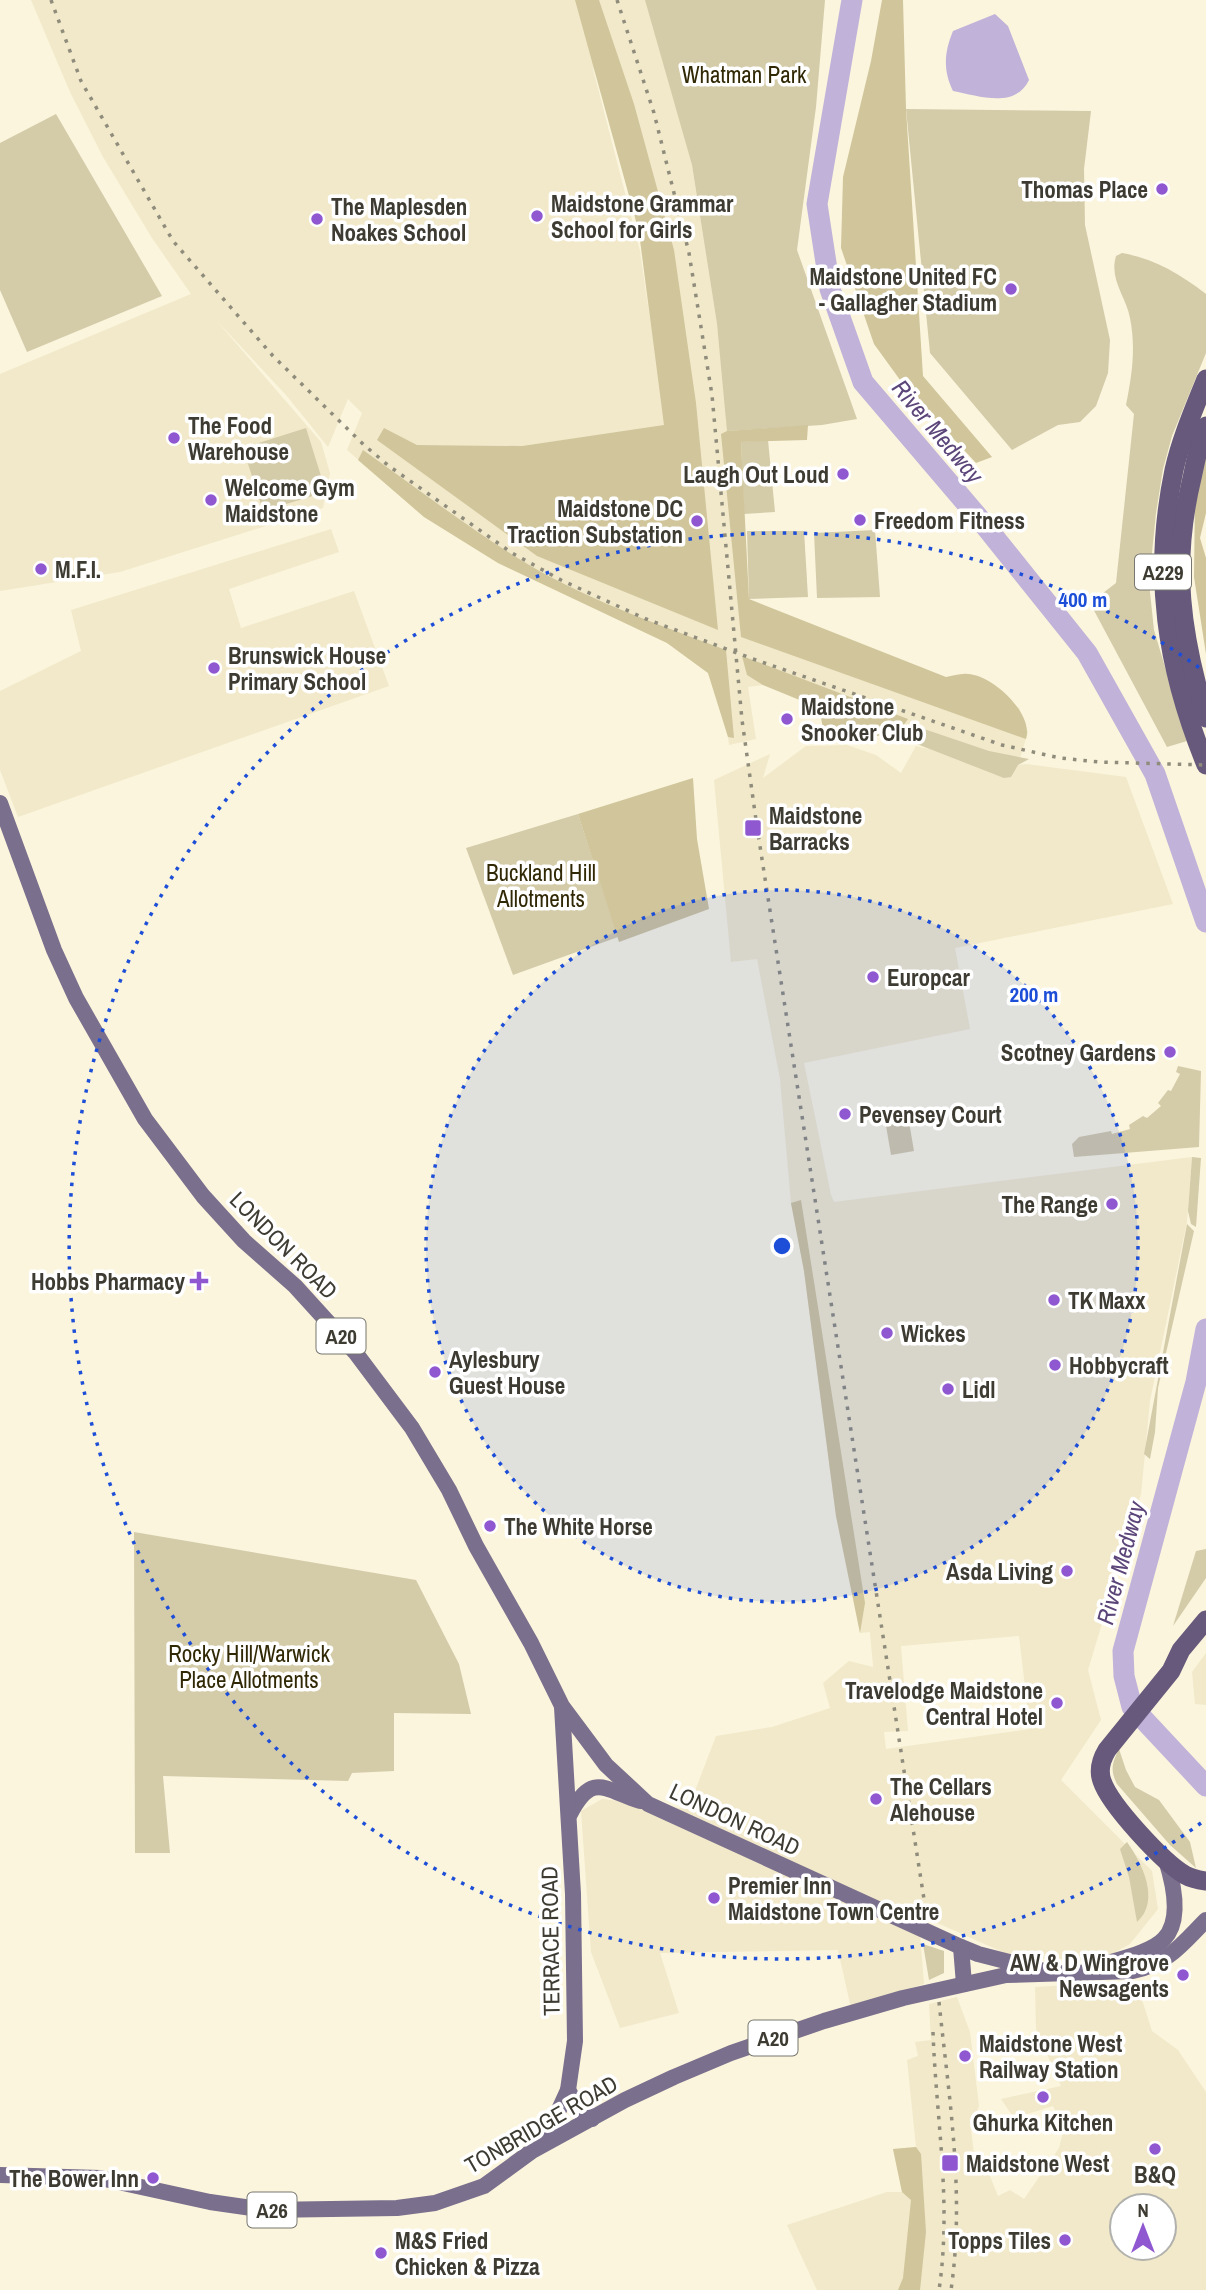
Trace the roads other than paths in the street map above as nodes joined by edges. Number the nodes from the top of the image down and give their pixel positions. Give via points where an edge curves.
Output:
1 (1206, 379) edge
2 (1206, 426) edge
3 (1206, 718) edge
4 (1206, 765) edge
5 (0, 803) edge
6 (1206, 1620) edge
7 (1206, 1641) edge
8 (1173, 1669) junction
9 (562, 1706) junction
10 (648, 1804) junction
11 (569, 1816) junction
12 (1166, 1860) junction
13 (1206, 1881) edge
14 (1206, 1920) edge
15 (961, 1947) junction
16 (1085, 1971) junction
17 (1048, 1972) junction
18 (964, 1983) junction
19 (568, 2090) junction
20 (592, 2119) junction
21 (532, 2151) junction
22 (0, 2175) edge

1 - 4 highway, A229 via 1174,469 1163,582 1173,670
2 - 3 highway, A229 via 1185,508 1180,583 1191,667
5 - 9 main road, LONDON ROAD / A20 via 76,998 145,1119 202,1196 355,1352 412,1428
6 - 8 highway via 1181,1650
7 - 8 highway
8 - 12 highway via 1107,1750 1100,1769 1105,1789 1124,1816
9 - 10 main road, LONDON ROAD / A20 via 606,1765
9 - 11 main road, LONDON ROAD / A20
10 - 11 main road, A20 via 606,1788 590,1788
10 - 15 main road, LONDON ROAD / A20
11 - 19 main road, TERRACE ROAD / A20 via 575,2041
12 - 13 highway via 1182,1874
12 - 16 main road, A20 via 1174,1902 1172,1925 1163,1940
14 - 16 main road, A20 via 1168,1959 1151,1967
15 - 17 main road, LONDON ROAD / A20
15 - 18 main road
16 - 17 main road, A20
17 - 18 main road, A20
18 - 20 main road, TONBRIDGE ROAD / A20 via 824,2021 731,2053
19 - 20 main road
19 - 21 main road, TERRACE ROAD / A26 via 552,2125
20 - 21 main road, TONBRIDGE ROAD / A26
21 - 22 main road, TONBRIDGE ROAD / A26 via 484,2186 435,2203 389,2209 266,2210 100,2178

